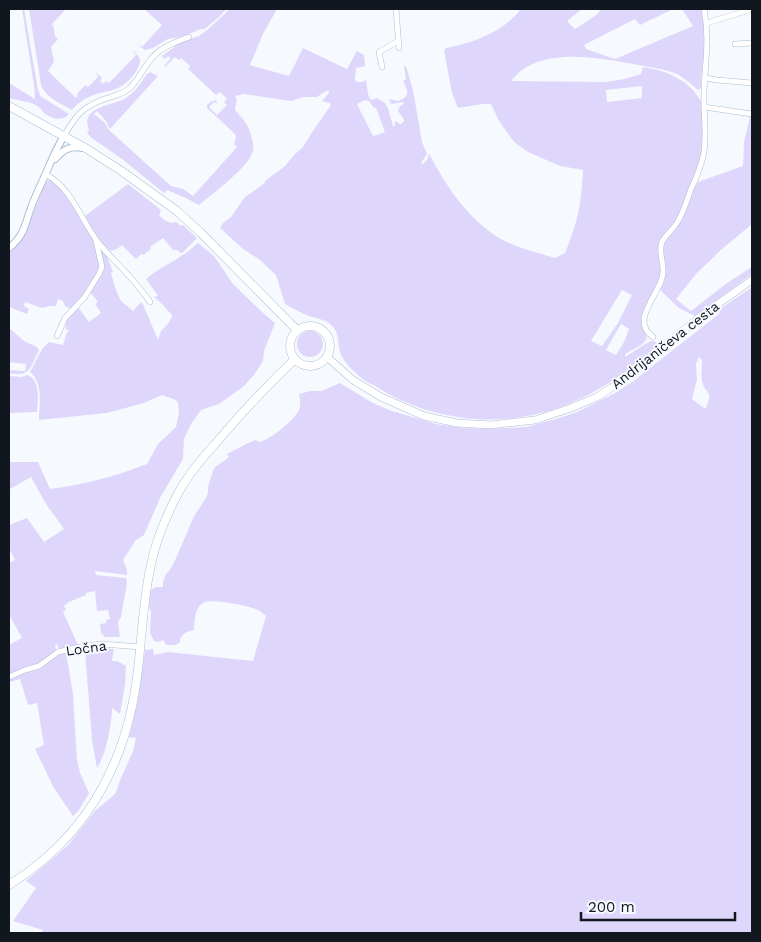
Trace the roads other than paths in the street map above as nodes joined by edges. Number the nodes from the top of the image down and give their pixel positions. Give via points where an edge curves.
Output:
1 (396, 9) edge
2 (704, 9) edge
3 (752, 9) edge
4 (707, 23) junction
5 (189, 37) dead end
6 (398, 41) junction
7 (752, 43) edge
8 (735, 44) dead end
9 (399, 48) dead end
10 (382, 67) dead end
11 (704, 78) junction
12 (752, 83) edge
13 (9, 106) edge
14 (704, 107) junction
15 (752, 114) edge
16 (64, 136) junction
17 (104, 159) junction
18 (49, 166) junction
19 (45, 174) junction
20 (96, 240) junction
21 (9, 248) edge
22 (752, 280) edge
23 (150, 302) dead end
24 (297, 330) junction
25 (57, 336) dead end
26 (653, 337) dead end
27 (326, 356) junction
28 (295, 359) junction
29 (141, 647) junction
30 (9, 677) edge
31 (9, 885) edge

1 - 6 street
2 - 4 street
3 - 4 street
4 - 11 street
5 - 16 street via 160,50 124,92 84,109
6 - 9 street
6 - 10 street via 379,52
7 - 8 street
11 - 12 street
11 - 14 street
13 - 16 main road
14 - 15 street
14 - 26 street via 705,148 696,178 679,220 661,244 664,272 645,318 648,333
16 - 17 main road
16 - 18 street
17 - 18 street via 80,147 71,147 60,153
17 - 24 main road via 177,211
18 - 19 street
19 - 20 street via 53,178 74,203
19 - 21 street via 23,232
20 - 23 street
20 - 25 street via 102,267 84,298 65,318
22 - 27 main road, Andrijaničeva cesta via 597,397 535,420 491,425 424,416 353,380
24 - 27 main road via 308,326 321,329 330,345
24 - 28 main road via 290,341
27 - 28 main road via 311,366
28 - 29 main road via 232,424 181,488 164,523 152,561
29 - 30 street, Ločna via 80,646 58,652 39,666
29 - 31 main road via 127,730 100,793 68,836

